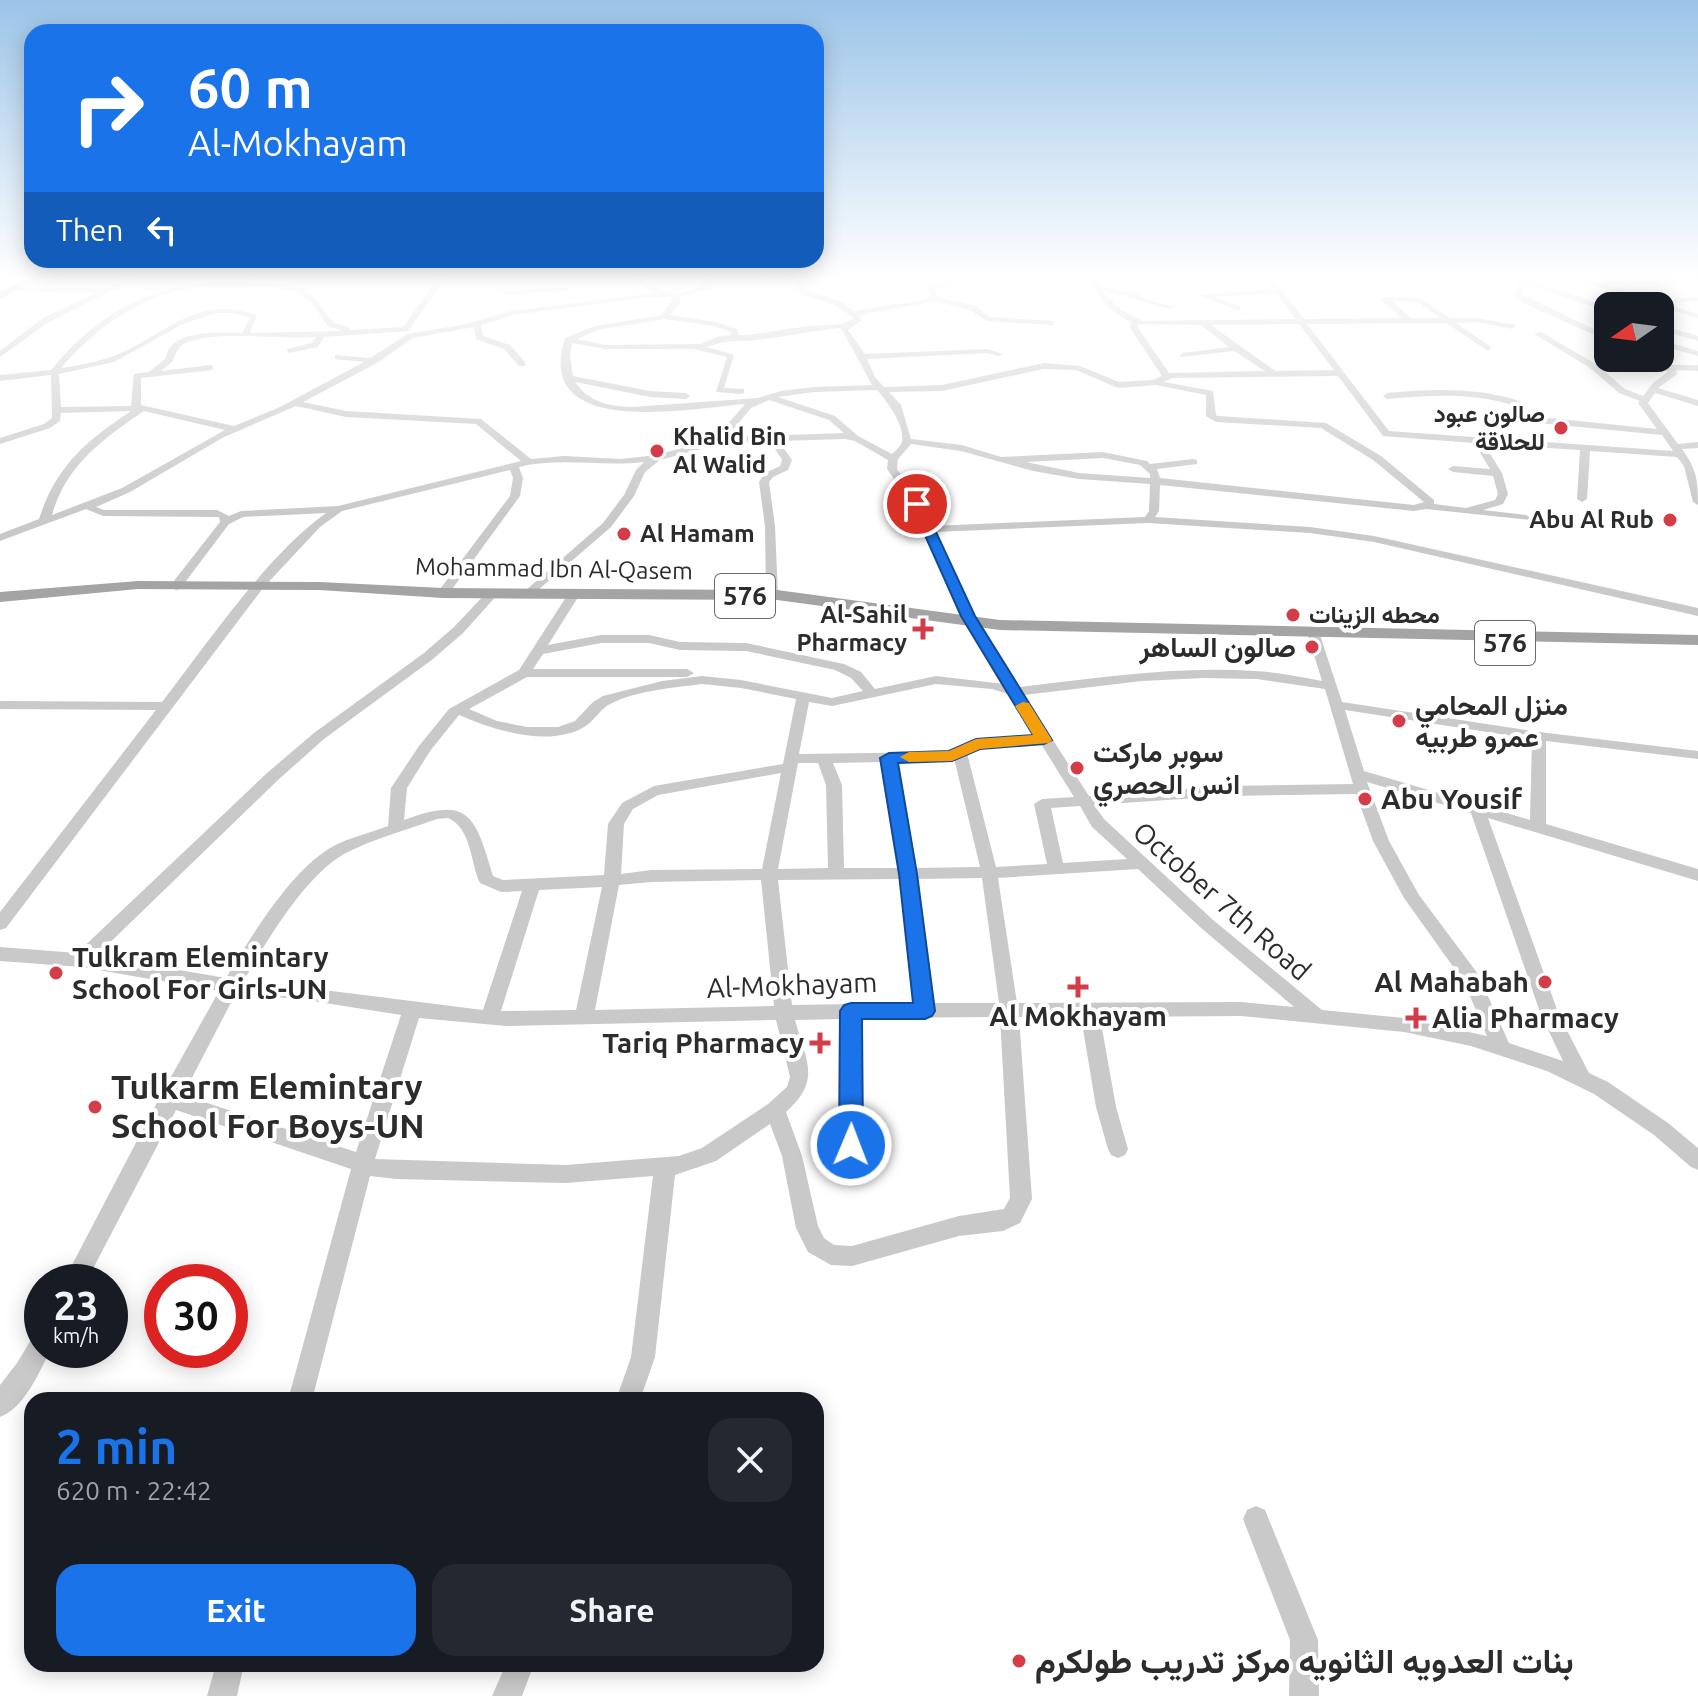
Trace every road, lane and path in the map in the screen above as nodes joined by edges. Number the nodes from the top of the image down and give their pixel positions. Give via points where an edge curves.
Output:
1 (67, 355) edge
2 (121, 355) edge
3 (169, 355) edge
4 (383, 355) edge
5 (514, 355) edge
6 (564, 355) edge
7 (729, 355) edge
8 (955, 355) edge
9 (1149, 355) edge
10 (1246, 355) edge
11 (1326, 355) edge
12 (1574, 355) edge
13 (338, 357) dead end
14 (862, 357) joint
15 (374, 361) junction
16 (167, 362) junction
17 (145, 363) dead end
18 (522, 364) dead end
19 (1674, 367) edge
20 (210, 368) dead end
21 (1698, 368) edge
22 (55, 370) junction
23 (1674, 372) edge
24 (1340, 373) junction
25 (152, 374) junction
26 (1281, 374) junction
27 (0, 378) edge
28 (568, 378) junction
29 (1162, 379) junction
30 (880, 389) junction
31 (1652, 389) junction
32 (719, 390) junction
33 (799, 391) junction
34 (1387, 396) dead end
35 (768, 399) junction
36 (1643, 399) junction
37 (295, 403) junction
38 (1698, 403) edge
39 (139, 407) junction
40 (58, 410) junction
41 (0, 426) edge
42 (233, 429) junction
43 (1666, 433) junction
44 (1395, 436) junction
45 (1380, 437) dead end
46 (855, 438) junction
47 (1365, 438) dead end
48 (773, 439) junction
49 (1350, 439) junction
50 (1476, 439) junction
51 (4, 440) edge
52 (719, 441) junction
53 (906, 441) junction
54 (1698, 445) edge
55 (1584, 446) junction
56 (1678, 451) junction
57 (656, 458) junction
58 (893, 459) junction
59 (1009, 459) junction
60 (529, 462) junction
61 (1193, 462) dead end
62 (513, 465) junction
63 (1151, 467) junction
64 (1453, 469) dead end
65 (1497, 473) junction
66 (1154, 479) junction
67 (1696, 486) edge
68 (1582, 499) dead end
69 (1698, 502) edge
70 (90, 505) junction
71 (1426, 506) junction
72 (338, 509) junction
73 (1465, 511) junction
74 (206, 512) junction
75 (248, 513) junction
76 (1526, 518) dead end
77 (1148, 520) junction
78 (44, 522) junction
79 (225, 522) junction
80 (929, 529) junction
81 (0, 538) edge
82 (259, 585) junction
83 (176, 586) junction
84 (443, 593) junction
85 (493, 593) junction
86 (530, 593) junction
87 (574, 594) junction
88 (772, 595) junction
89 (0, 598) edge
90 (1698, 612) edge
91 (972, 622) junction
92 (1313, 632) junction
93 (1698, 640) edge
94 (1698, 649) edge
95 (538, 651) junction
96 (524, 673) junction
97 (702, 680) junction
98 (1331, 686) junction
99 (1015, 692) junction
100 (873, 695) junction
101 (803, 698) junction
102 (0, 705) edge
103 (1337, 705) junction
104 (167, 706) junction
105 (458, 709) junction
106 (1539, 736) junction
107 (1044, 740) junction
108 (960, 753) junction
109 (1698, 755) edge
110 (889, 758) junction
111 (824, 759) junction
112 (792, 763) junction
113 (1360, 782) junction
114 (1083, 799) junction
115 (1477, 808) junction
116 (1538, 825) junction
117 (396, 829) junction
118 (1143, 863) junction
119 (1056, 870) junction
120 (989, 872) junction
121 (769, 874) junction
122 (908, 874) junction
123 (836, 875) junction
124 (1698, 875) edge
125 (612, 880) junction
126 (532, 885) junction
127 (0, 924) edge
128 (0, 954) edge
129 (81, 960) junction
130 (231, 986) junction
131 (1009, 1009) junction
132 (1089, 1009) junction
133 (412, 1010) junction
134 (851, 1011) junction
135 (925, 1011) junction
136 (784, 1013) junction
137 (1316, 1015) junction
138 (490, 1017) junction
139 (584, 1018) junction
140 (1502, 1048) junction
141 (1582, 1079) junction
142 (169, 1099) junction
143 (775, 1110) junction
144 (851, 1145) dead end
145 (1118, 1149) dead end
146 (1698, 1161) edge
147 (665, 1167) junction
148 (365, 1169) junction
149 (83, 1264) edge
150 (28, 1368) edge
151 (302, 1392) edge
152 (631, 1392) edge
153 (0, 1405) edge
154 (1256, 1519) dead end
155 (228, 1672) edge
156 (517, 1672) edge
157 (222, 1696) edge
158 (507, 1696) edge
159 (1304, 1696) edge

1 - 22 street
2 - 22 street
3 - 16 street
4 - 15 street
5 - 18 street
6 - 28 street
7 - 32 street
8 - 14 street
9 - 29 street
10 - 26 street
11 - 24 street
12 - 36 street via 1622,391
13 - 15 street
14 - 30 street
15 - 37 street
16 - 17 street
16 - 25 street
19 - 21 street
20 - 25 street
22 - 27 street
22 - 40 street
23 - 31 street
24 - 26 street
24 - 44 street via 1380,430
25 - 39 street via 137,376
26 - 29 street
28 - 32 street via 664,396
28 - 35 street via 581,397 619,410
29 - 30 street via 1118,385 1077,368 1044,366 942,388
29 - 49 street via 1210,393 1211,416 1216,419 1318,424
30 - 33 street
30 - 53 street via 896,405
31 - 36 street
31 - 38 street
32 - 33 street
33 - 35 street
34 - 43 street via 1430,392 1502,399 1519,404 1538,420
35 - 46 street via 832,418
35 - 52 street via 740,414
36 - 43 street
37 - 42 street
37 - 60 street via 346,414 478,421
39 - 40 street
39 - 42 street
39 - 78 street via 70,466
40 - 51 street via 52,424
41 - 51 street
42 - 70 street
43 - 56 street
44 - 45 street
44 - 50 street
46 - 48 street
46 - 58 street
47 - 49 street
48 - 52 street
48 - 88 street via 787,460 764,482
49 - 71 street via 1428,499
50 - 55 street
50 - 65 street
52 - 57 street
53 - 58 street
53 - 59 street
54 - 56 street
55 - 56 street
55 - 68 street via 1588,468
56 - 67 street
57 - 60 street
57 - 86 street via 641,470 607,525
58 - 80 street, October 7th Road via 892,469
59 - 63 street via 1097,455
59 - 66 street via 1079,476
60 - 62 street
61 - 63 street
62 - 72 street
62 - 84 street via 518,478 515,496
63 - 66 street
64 - 65 street
65 - 73 street via 1503,494 1499,502
66 - 71 street via 1292,497
66 - 77 street via 1154,511
67 - 69 street
70 - 74 street via 103,513
70 - 78 street
71 - 73 street
72 - 75 street
72 - 82 street
73 - 76 street
74 - 75 street
74 - 79 street via 224,515
75 - 79 street
77 - 80 street
77 - 90 street via 1350,535
78 - 81 street
79 - 83 street
80 - 91 street, October 7th Road
82 - 83 main road, Mohammad Ibn Al-Qasem / 576
82 - 84 main road, Mohammad Ibn Al-Qasem / 576
82 - 104 street
83 - 89 main road
83 - 89 main road
84 - 85 main road, Mohammad Ibn Al-Qasem / 576
85 - 86 main road, Mohammad Ibn Al-Qasem / 576
85 - 129 street via 447,640 335,721 265,782
86 - 87 main road, Mohammad Ibn Al-Qasem / 576
87 - 88 main road, Mohammad Ibn Al-Qasem / 576
87 - 95 street
88 - 91 main road, Mohammad Ibn Al-Qasem / 576
91 - 92 main road, Mohammad Ibn Al-Qasem / 576 via 1107,630
91 - 99 street, October 7th Road
92 - 93 main road, Mohammad Ibn Al-Qasem / 576
92 - 94 main road, Mohammad Ibn Al-Qasem / 576
92 - 98 street
95 - 96 street
95 - 100 street via 601,639 746,647 839,667 856,675
96 - 97 street via 692,673
96 - 105 street
97 - 101 street
97 - 105 street via 608,699 566,730 493,725
98 - 99 street via 1204,674
98 - 103 street
99 - 100 street via 936,680
99 - 107 street, October 7th Road
100 - 101 street via 832,702
101 - 112 street
102 - 104 street
103 - 106 street
103 - 113 street
104 - 127 street
105 - 117 street via 399,788
106 - 109 street
106 - 116 street
107 - 108 street via 976,744
107 - 114 street, October 7th Road
108 - 110 street
108 - 120 street
110 - 111 street
110 - 122 street
111 - 112 street
111 - 123 street via 834,785
112 - 121 street
112 - 125 street via 654,791 632,801 616,824
113 - 114 street
113 - 115 street
113 - 140 street via 1399,876 1472,979
114 - 118 street, October 7th Road via 1098,823
114 - 119 street via 1042,805
115 - 116 street
115 - 141 street via 1550,1015
116 - 124 street
117 - 126 street via 435,814 456,815 473,835 489,883
117 - 130 street via 323,859 262,934
118 - 119 street
118 - 137 street, October 7th Road
119 - 120 street
120 - 122 street
120 - 131 street
121 - 123 street
121 - 125 street
121 - 136 street
122 - 123 street
122 - 135 street
125 - 126 street
125 - 139 street
126 - 138 street
128 - 129 street, Al-Mokhayam
129 - 130 street, Al-Mokhayam
130 - 133 street, Al-Mokhayam
130 - 142 street
131 - 132 street, Al-Mokhayam
131 - 135 street, Al-Mokhayam
131 - 143 street via 1021,1199 1003,1221 959,1226 852,1256 823,1251 807,1228 792,1156
132 - 137 street, Al-Mokhayam via 1241,1009
132 - 145 street
133 - 138 street, Al-Mokhayam
133 - 148 street
134 - 135 street, Al-Mokhayam
134 - 136 street, Al-Mokhayam
134 - 144 street
136 - 139 street, Al-Mokhayam
136 - 143 street via 800,1077 795,1092
137 - 140 street, Al-Mokhayam via 1404,1025
138 - 139 street, Al-Mokhayam
140 - 141 street, Al-Mokhayam
141 - 146 street, Al-Mokhayam via 1661,1129
142 - 148 street
142 - 149 street
143 - 147 street via 709,1155
147 - 148 street via 566,1174
147 - 152 street via 643,1357
148 - 151 street
150 - 153 street
154 - 159 street via 1304,1640
155 - 157 street
156 - 158 street

